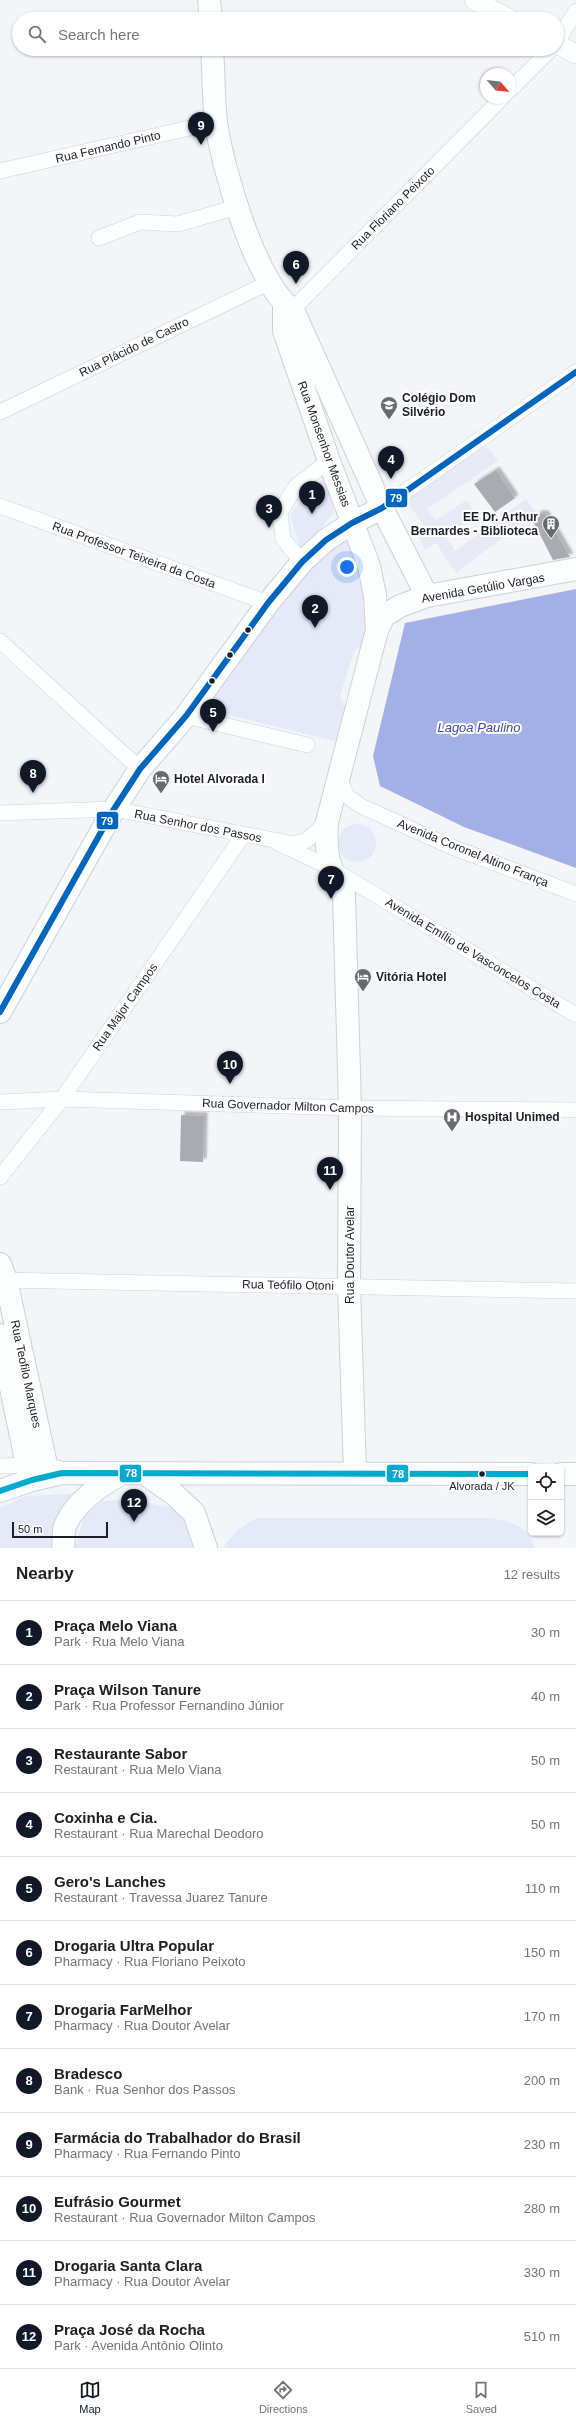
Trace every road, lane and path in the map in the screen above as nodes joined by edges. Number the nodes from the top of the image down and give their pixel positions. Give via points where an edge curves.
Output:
1 (474, 0) edge
2 (576, 11) edge
3 (497, 12) edge
4 (564, 31) edge
5 (564, 47) edge
6 (576, 54) edge
7 (212, 56) edge
8 (544, 56) edge
9 (516, 84) edge
10 (496, 104) edge
11 (216, 122) junction
12 (0, 171) edge
13 (237, 207) junction
14 (99, 238) dead end
15 (268, 283) junction
16 (287, 311) junction
17 (576, 372) edge
18 (0, 412) edge
19 (329, 461) junction
20 (0, 506) edge
21 (382, 508) junction
22 (352, 523) junction
23 (302, 562) junction
24 (576, 569) edge
25 (427, 596) junction
26 (268, 603) junction
27 (377, 630) junction
28 (0, 641) edge
29 (186, 716) junction
30 (307, 745) dead end
31 (140, 769) junction
32 (339, 778) junction
33 (114, 809) junction
34 (0, 813) edge
35 (327, 822) junction
36 (244, 834) junction
37 (276, 842) junction
38 (328, 867) junction
39 (370, 891) joint
40 (576, 894) edge
41 (0, 1012) edge
42 (576, 1015) edge
43 (62, 1099) junction
44 (0, 1102) edge
45 (350, 1108) junction
46 (576, 1110) edge
47 (0, 1177) edge
48 (2, 1274) edge
49 (349, 1287) junction
50 (576, 1291) edge
51 (0, 1335) edge
52 (0, 1466) edge
53 (42, 1472) junction
54 (355, 1472) junction
55 (121, 1474) junction
56 (145, 1474) junction
57 (528, 1474) edge
58 (564, 1474) edge
59 (576, 1474) edge
60 (0, 1491) edge
61 (64, 1548) edge
62 (206, 1548) edge

1 - 3 street
2 - 4 street
5 - 6 street
7 - 11 main road, Rua Monsenhor Messias
8 - 9 street
10 - 16 street, Rua Floriano Peixoto
11 - 12 street, Rua Fernando Pinto
11 - 13 main road, Rua Monsenhor Messias
13 - 14 street via 178,224 140,222
13 - 15 main road, Rua Monsenhor Messias
15 - 16 main road, Rua Monsenhor Messias
15 - 18 street, Rua Plácido de Castro
16 - 19 main road, Rua Monsenhor Messias via 284,331
16 - 21 main road, Rua Monsenhor Messias
17 - 21 street
19 - 22 main road, Rua Monsenhor Messias
19 - 23 street via 296,486 280,512 283,539
20 - 26 street, Rua Professor Teixeira da Costa
21 - 22 main road
21 - 25 main road, Rua Monsenhor Messias
22 - 23 main road via 326,540
22 - 27 main road, Rua Monsenhor Messias via 369,566 375,595
23 - 26 main road
24 - 25 main road, Avenida Getúlio Vargas
25 - 27 main road, Avenida Getúlio Vargas via 384,616
26 - 29 main road
27 - 32 main road
28 - 31 street
29 - 30 street
29 - 31 main road
31 - 33 main road
32 - 35 main road
32 - 40 street, Avenida Coronel Altino França via 347,796 361,806 447,845
33 - 34 street, Rua Senhor dos Passos
33 - 36 street, Rua Senhor dos Passos
33 - 41 main road
35 - 37 street, Rua Senhor dos Passos via 308,840 294,844
35 - 38 main road via 325,844
36 - 37 street, Rua Senhor dos Passos
36 - 43 street, Rua Major Campos
37 - 38 street, Rua Senhor dos Passos
38 - 39 street, Rua Senhor dos Passos
38 - 45 main road, Rua Doutor Avelar via 344,894
39 - 42 street, Avenida Emílio de Vasconcelos Costa
43 - 44 street, Rua Governador Milton Campos
43 - 45 street, Rua Governador Milton Campos
43 - 47 street, Rua Major Campos
45 - 46 street, Rua Governador Milton Campos
45 - 49 main road, Rua Doutor Avelar
48 - 49 street, Rua Teófilo Otoni
48 - 53 main road, Rua Teofilo Marques
49 - 50 street, Rua Teófilo Otoni
49 - 54 main road, Rua Doutor Avelar
51 - 53 main road, Rua Teofilo Marques
52 - 53 street
53 - 55 main road
53 - 60 main road
54 - 56 main road
54 - 57 main road
55 - 56 main road
55 - 61 main road via 96,1488 78,1506 65,1527
56 - 62 main road via 175,1495 194,1513
58 - 59 main road

